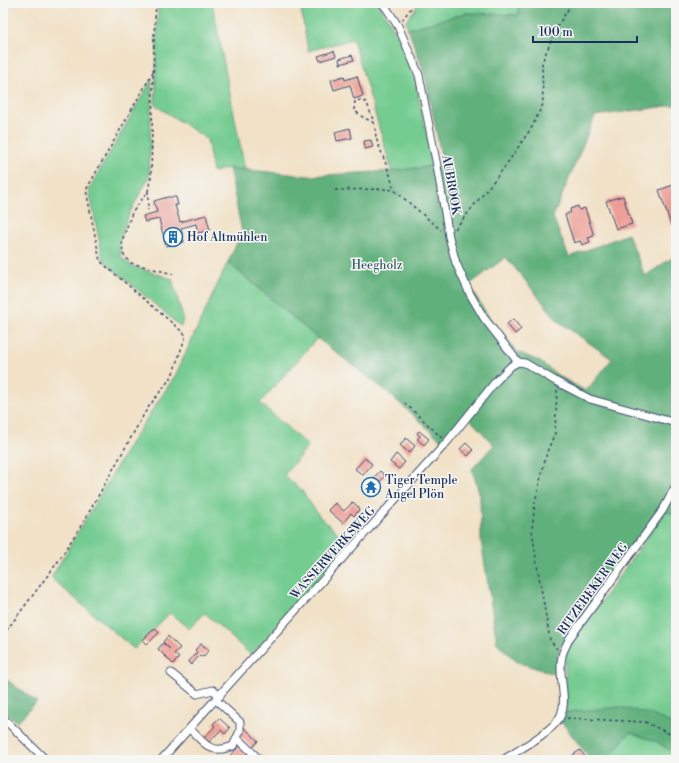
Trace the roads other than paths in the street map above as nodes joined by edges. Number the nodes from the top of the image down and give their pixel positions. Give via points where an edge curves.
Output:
1 (382, 3) edge
2 (518, 362) junction
3 (676, 422) edge
4 (676, 485) edge
5 (171, 673) dead end
6 (218, 698) junction
7 (3, 718) edge
8 (190, 729) junction
9 (237, 738) junction
10 (259, 759) dead end
11 (46, 760) edge
12 (161, 760) edge
13 (503, 760) edge

1 - 2 street, AUBROOK via 398,26 419,76 456,263 484,318
2 - 3 street via 525,363 590,399
2 - 6 street, WASSERWERKSWEG via 496,381 447,442
4 - 13 street, RITZEBEKER WEG via 663,510 569,639 562,655 563,703 559,718 548,730
5 - 6 street via 197,694 213,690
6 - 8 street, WASSERWERKSWEG
6 - 9 street via 240,722
7 - 11 street
8 - 9 street via 210,748 216,750 233,746
8 - 12 street, WASSERWERKSWEG
9 - 10 street

